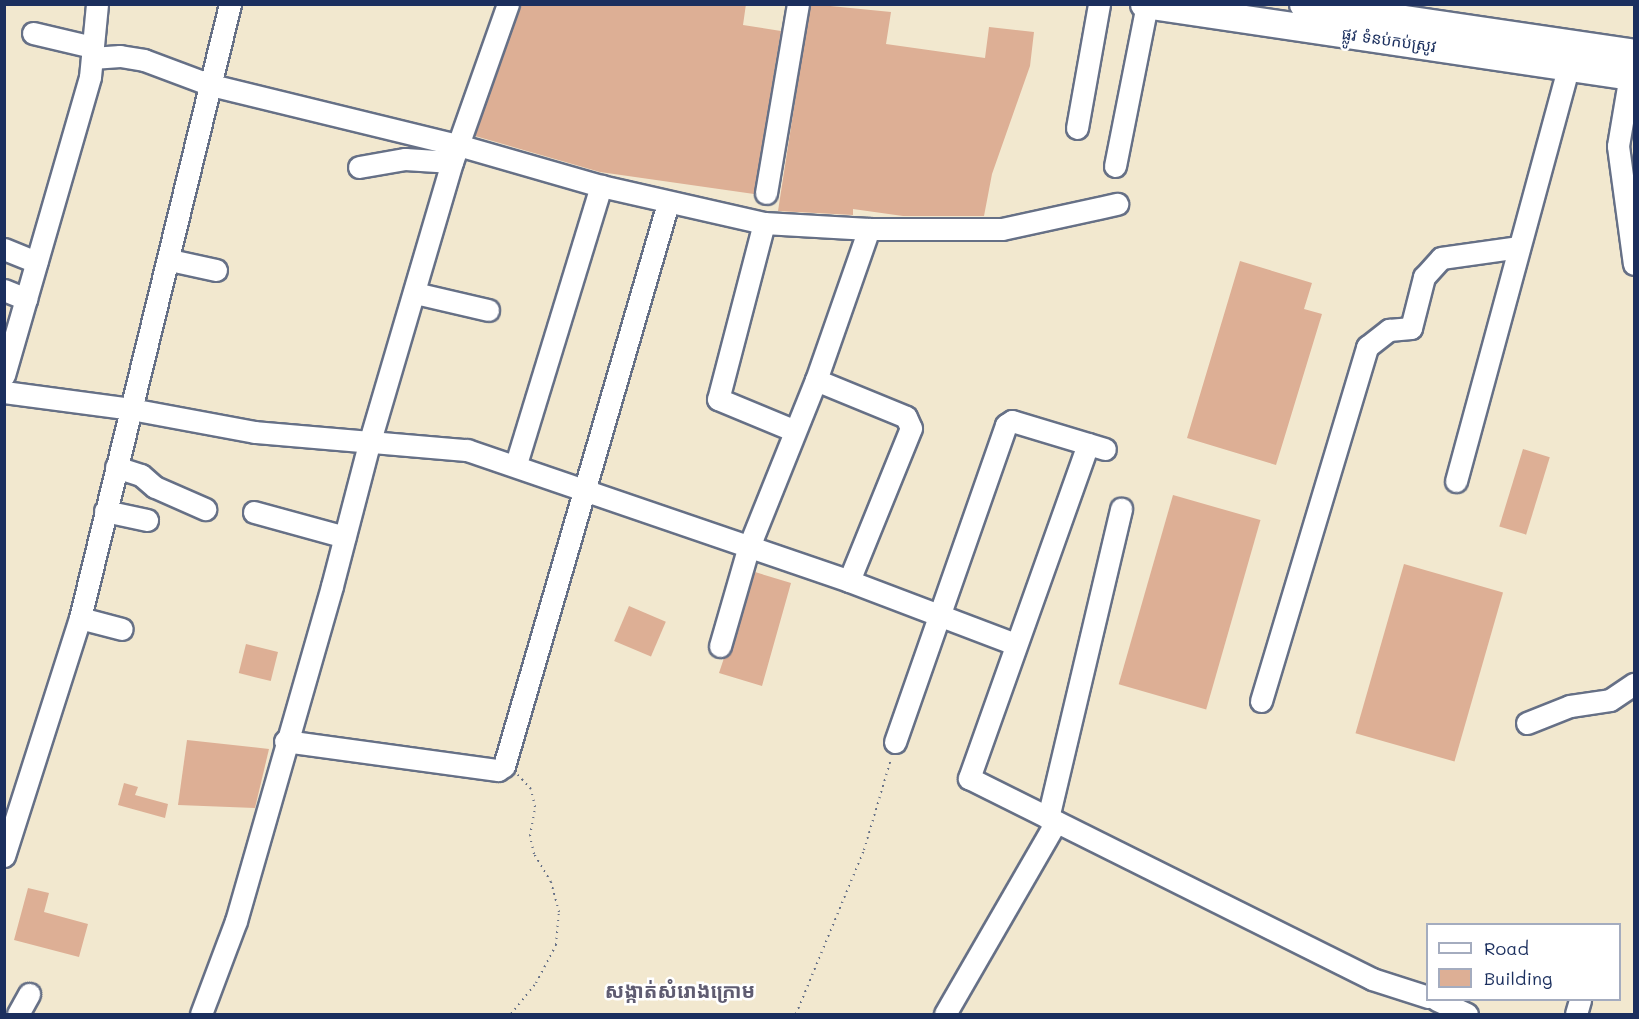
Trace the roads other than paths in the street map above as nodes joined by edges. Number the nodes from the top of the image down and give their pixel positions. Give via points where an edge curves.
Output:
1 (97, 4) edge
2 (230, 4) edge
3 (508, 4) edge
4 (798, 4) edge
5 (1100, 4) edge
6 (1303, 4) edge
7 (1146, 5) edge
8 (1332, 6) edge
9 (33, 33) dead end
10 (92, 52) junction
11 (1571, 55) junction
12 (1633, 64) edge
13 (211, 85) junction
14 (1077, 128) dead end
15 (455, 154) junction
16 (359, 166) dead end
17 (1115, 166) dead end
18 (601, 186) junction
19 (766, 193) dead end
20 (668, 203) junction
21 (1117, 204) dead end
22 (764, 223) junction
23 (869, 229) junction
24 (1519, 247) junction
25 (4, 249) edge
26 (170, 260) junction
27 (37, 262) junction
28 (1635, 264) edge
29 (216, 270) dead end
30 (4, 290) edge
31 (415, 293) junction
32 (27, 299) junction
33 (488, 310) dead end
34 (4, 375) edge
35 (816, 380) junction
36 (4, 392) edge
37 (131, 409) junction
38 (793, 430) junction
39 (369, 444) junction
40 (516, 464) junction
41 (116, 467) junction
42 (1456, 481) dead end
43 (582, 490) junction
44 (1121, 508) dead end
45 (205, 509) dead end
46 (105, 511) junction
47 (254, 512) dead end
48 (147, 520) dead end
49 (345, 537) junction
50 (748, 549) junction
51 (849, 581) junction
52 (939, 617) junction
53 (80, 618) junction
54 (122, 629) dead end
55 (1015, 644) junction
56 (720, 646) dead end
57 (1635, 684) edge
58 (1261, 701) dead end
59 (1527, 723) dead end
60 (285, 741) junction
61 (895, 742) road end
62 (1052, 820) junction
63 (4, 856) edge
64 (28, 994) dead end
65 (1426, 995) edge
66 (1440, 1001) edge
67 (1461, 1013) edge
68 (18, 1014) edge
69 (201, 1014) edge
70 (945, 1014) edge

1 - 10 street
2 - 13 street
3 - 15 street
4 - 19 street
5 - 14 street
6 - 8 main road, ផ្លូវ ទំនប់កប់ស្រូវ
7 - 11 main road, ផ្លូវ ទំនប់កប់ស្រូវ
7 - 17 street
8 - 11 main road, ផ្លូវ ទំនប់កប់ស្រូវ
9 - 10 street
10 - 13 street via 144,60
10 - 27 street via 90,77
11 - 12 main road, ផ្លូវ ទំនប់កប់ស្រូវ
11 - 24 street
12 - 28 street via 1618,146
13 - 15 street
13 - 26 street
15 - 16 street
15 - 18 street
15 - 31 street
18 - 20 street
18 - 40 street
20 - 22 street
20 - 43 street
21 - 23 street via 1002,229
22 - 23 street
22 - 38 street via 718,399
23 - 35 street
24 - 42 street
24 - 58 street via 1441,258 1424,277 1411,328 1389,330 1367,347
25 - 27 street
26 - 29 street
26 - 37 street
27 - 32 street
30 - 32 street
31 - 33 street
31 - 39 street
32 - 34 street
35 - 38 street
35 - 51 street via 906,417 911,428
36 - 37 street
37 - 39 street via 255,432
37 - 41 street
38 - 50 street
39 - 40 street via 467,450
39 - 49 street
40 - 43 street
41 - 45 street
41 - 46 street
43 - 50 street
43 - 60 street via 504,766 498,770
44 - 62 street
46 - 48 street
46 - 53 street
47 - 49 street
49 - 60 street
50 - 51 street
50 - 56 street
51 - 52 street
52 - 55 street
52 - 55 street via 1006,425 1012,421 1097,447
52 - 61 street
53 - 54 street
53 - 63 street
55 - 62 street via 969,778
57 - 59 street via 1610,700 1570,706
60 - 69 street via 236,921
62 - 65 street via 1372,979
62 - 70 street
64 - 68 street
66 - 67 street

